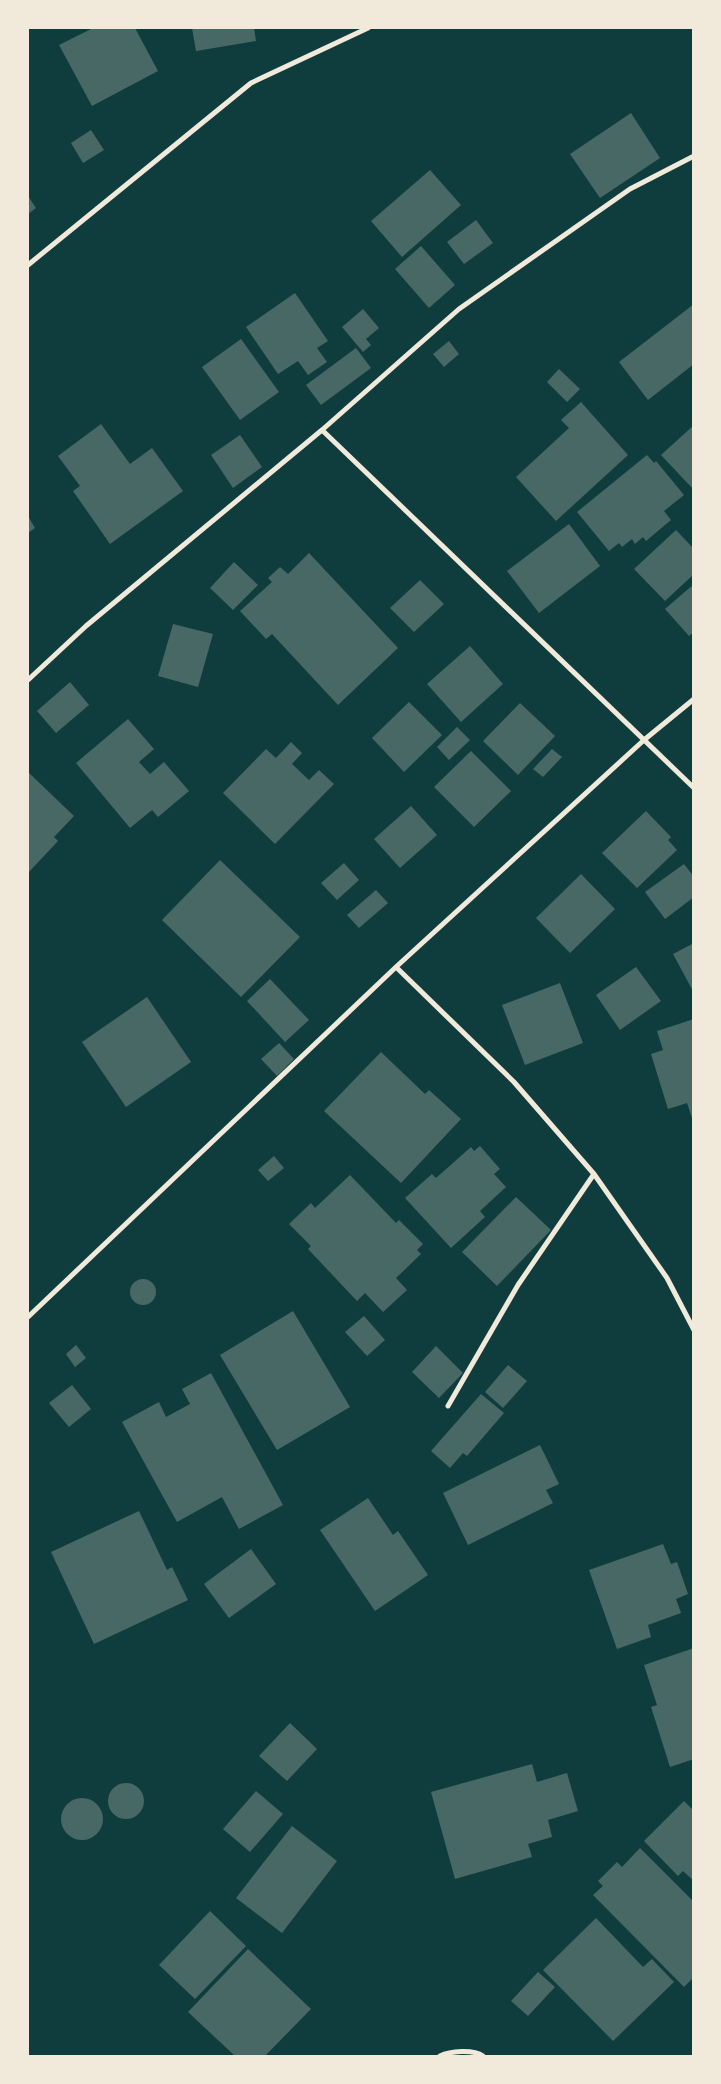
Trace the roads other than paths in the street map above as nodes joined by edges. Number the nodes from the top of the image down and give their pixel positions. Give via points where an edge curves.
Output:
1 (368, 28) edge
2 (694, 156) edge
3 (28, 265) edge
4 (322, 430) junction
5 (28, 680) edge
6 (694, 699) edge
7 (644, 740) junction
8 (694, 788) edge
9 (396, 967) junction
10 (594, 1174) junction
11 (28, 1317) edge
12 (694, 1330) edge
13 (448, 1406) dead end
14 (440, 2056) edge
15 (483, 2056) edge

1 - 3 street via 251,83
2 - 4 street via 630,189 460,309
4 - 5 street via 86,626
4 - 7 street
6 - 7 street
7 - 8 street
7 - 9 street
9 - 10 street via 514,1082
9 - 11 street
10 - 12 street via 667,1278
10 - 13 street via 518,1285
14 - 15 street via 449,2052 479,2053

